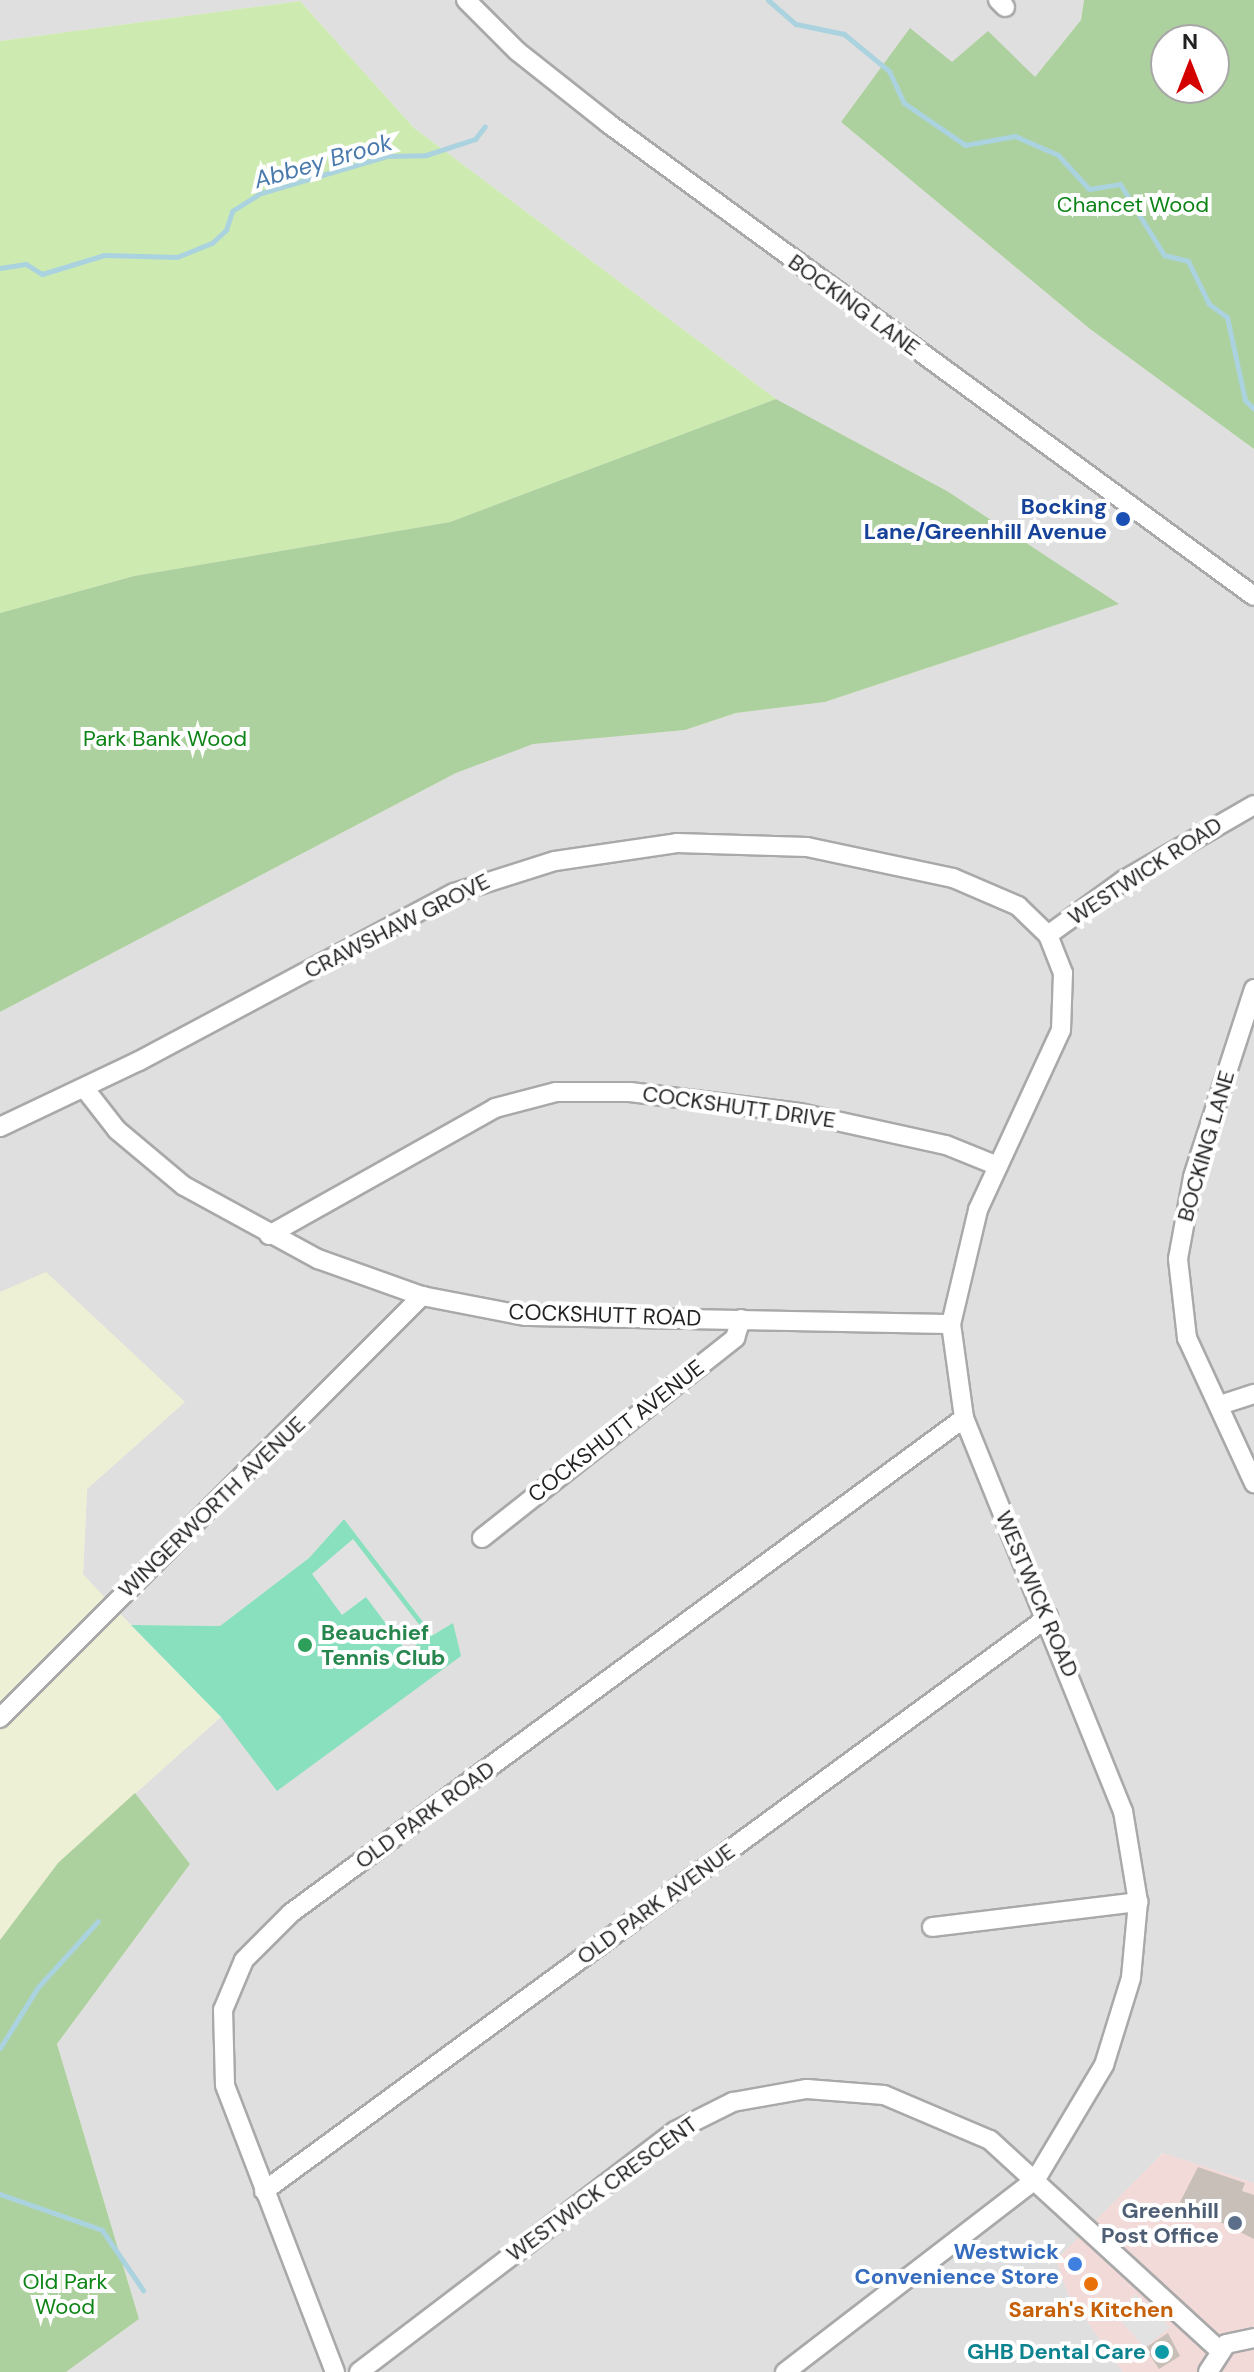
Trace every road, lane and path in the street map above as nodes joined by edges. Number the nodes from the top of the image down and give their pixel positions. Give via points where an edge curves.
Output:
1 (466, 0) edge
2 (1254, 596) edge
3 (1254, 805) edge
4 (1048, 935) junction
5 (1254, 989) edge
6 (85, 1089) junction
7 (0, 1127) edge
8 (998, 1166) junction
9 (269, 1235) junction
10 (422, 1296) junction
11 (741, 1319) junction
12 (951, 1324) junction
13 (1254, 1394) edge
14 (1220, 1405) junction
15 (964, 1418) junction
16 (1254, 1483) edge
17 (482, 1538) dead end
18 (1048, 1617) junction
19 (0, 1718) edge
20 (1138, 1902) junction
21 (932, 1927) dead end
22 (1036, 2179) junction
23 (264, 2191) junction
24 (1250, 2333) edge
25 (1219, 2350) junction
26 (335, 2372) edge
27 (359, 2372) edge
28 (785, 2372) edge
29 (1208, 2372) edge

1 - 2 street, BOCKING LANE via 517,51 609,124
3 - 4 street, WESTWICK ROAD via 1124,880
4 - 6 street, CRAWSHAW GROVE via 1032,916 999,895 857,855 717,842 590,855 520,868 454,893
4 - 8 street, WESTWICK ROAD via 1063,973 1061,1030
5 - 14 street, BOCKING LANE via 1193,1177 1178,1259 1187,1338
6 - 7 street, CRAWSHAW GROVE
6 - 9 street, COCKSHUTT ROAD via 117,1130 184,1186
8 - 9 street, COCKSHUTT DRIVE via 946,1145 800,1113 630,1092 556,1092 495,1108
8 - 12 street, WESTWICK ROAD via 965,1247
9 - 10 street, COCKSHUTT ROAD
10 - 11 street, COCKSHUTT ROAD via 526,1316
10 - 19 street, WINGERWORTH AVENUE
11 - 12 street, COCKSHUTT ROAD
11 - 17 street, COCKSHUTT AVENUE via 735,1338
12 - 15 street, WESTWICK ROAD
13 - 14 street
14 - 16 street, BOCKING LANE
15 - 18 street, WESTWICK ROAD
15 - 23 street, OLD PARK ROAD via 265,1937 232,1984 219,2036 225,2085
18 - 20 street, WESTWICK ROAD via 1123,1811
18 - 23 street, OLD PARK AVENUE
20 - 21 street
20 - 22 street, WESTWICK ROAD via 1131,1978 1109,2052 1087,2102
22 - 25 street, WESTWICK CRESCENT
22 - 27 street, WESTWICK CRESCENT via 957,2121 884,2095 807,2089 733,2102 637,2158
22 - 28 street, WESTWICK ROAD
23 - 26 street, OLD PARK ROAD
24 - 25 street
25 - 29 street

